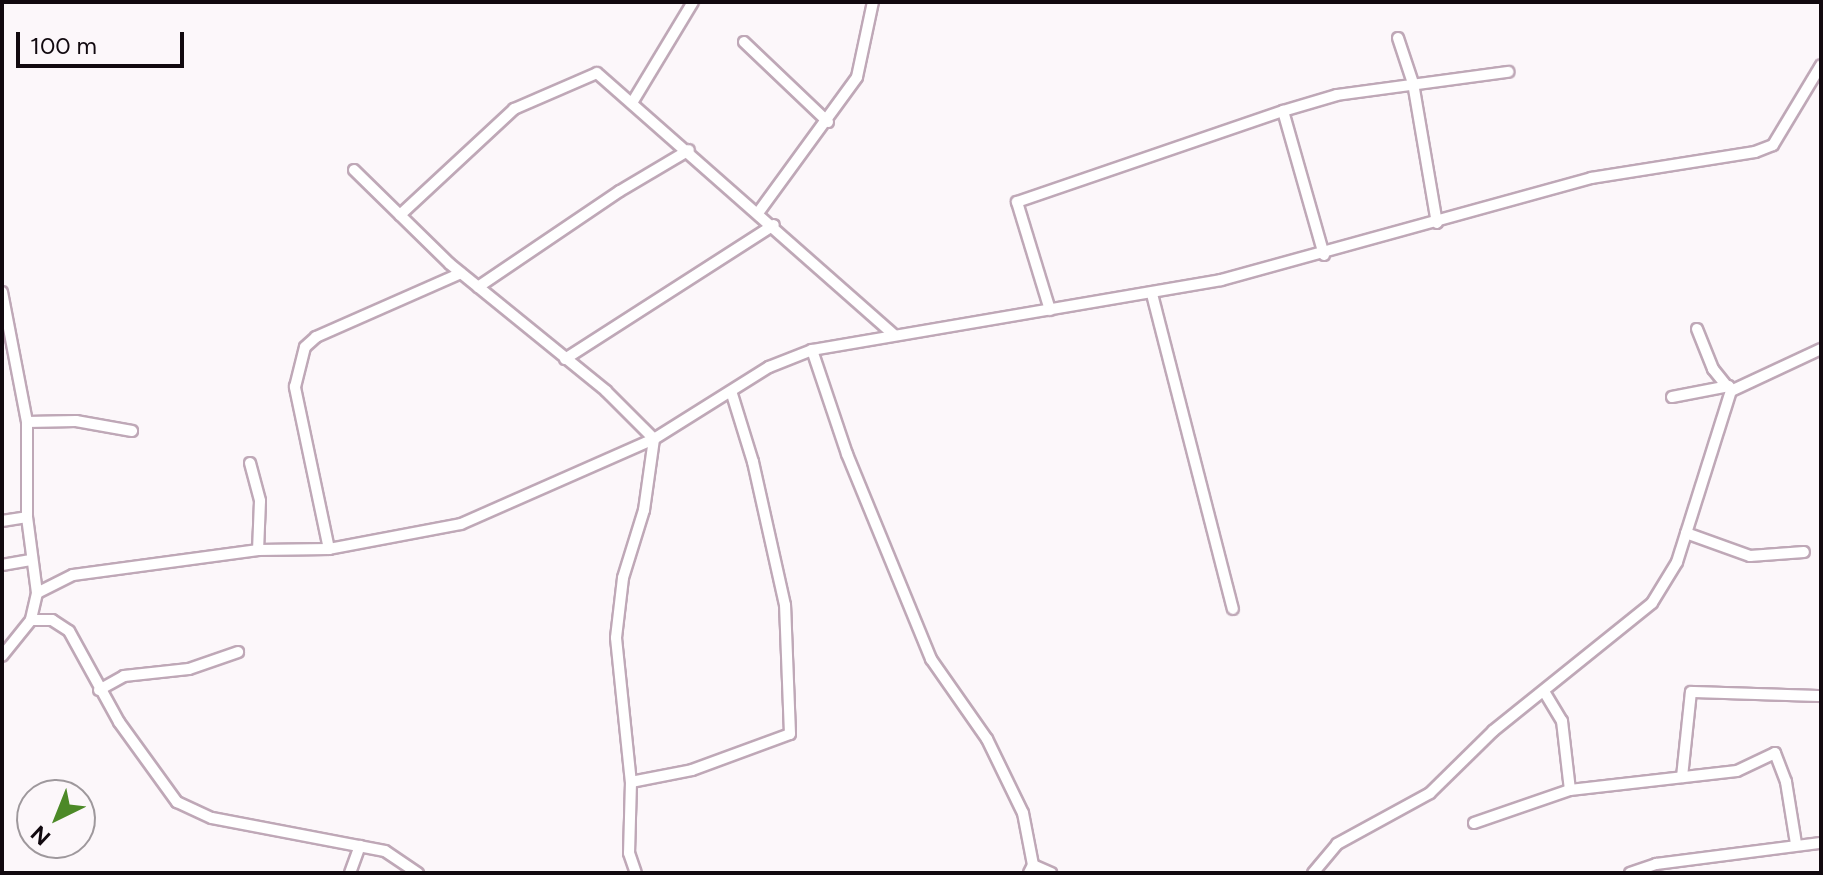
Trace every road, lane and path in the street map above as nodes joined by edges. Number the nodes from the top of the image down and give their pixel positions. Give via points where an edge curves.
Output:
1 (693, 2) edge
2 (873, 2) edge
3 (1398, 38) dead end
4 (744, 42) dead end
5 (1821, 65) edge
6 (1508, 72) dead end
7 (1413, 83) junction
8 (632, 103) junction
9 (1283, 111) junction
10 (828, 122) junction
11 (689, 150) junction
12 (354, 170) dead end
13 (758, 213) junction
14 (400, 215) junction
15 (1437, 223) junction
16 (774, 225) junction
17 (1324, 255) junction
18 (461, 273) junction
19 (478, 287) junction
20 (2, 292) edge
21 (1152, 294) junction
22 (1050, 310) junction
23 (5, 313) edge
24 (1697, 329) dead end
25 (893, 334) junction
26 (1821, 349) edge
27 (812, 350) junction
28 (565, 359) junction
29 (1730, 387) junction
30 (731, 391) junction
31 (1672, 397) dead end
32 (27, 422) junction
33 (132, 431) dead end
34 (654, 439) junction
35 (250, 463) dead end
36 (27, 517) junction
37 (2, 521) edge
38 (1686, 533) junction
39 (329, 549) junction
40 (258, 550) junction
41 (1804, 552) dead end
42 (31, 560) junction
43 (2, 565) edge
44 (37, 593) junction
45 (1233, 609) dead end
46 (31, 620) junction
47 (238, 652) dead end
48 (2, 656) edge
49 (99, 690) junction
50 (1545, 693) junction
51 (1821, 696) edge
52 (1682, 777) junction
53 (631, 782) junction
54 (1570, 790) junction
55 (1474, 823) dead end
56 (1821, 843) edge
57 (1796, 844) junction
58 (360, 846) junction
59 (1031, 869) edge
60 (350, 873) edge
61 (418, 873) edge
62 (636, 873) edge
63 (1051, 873) edge
64 (1313, 873) edge
65 (1630, 873) edge

1 - 8 street
2 - 10 street via 857,77
3 - 7 street
4 - 10 street
5 - 15 street via 1773,145 1730,157 1591,178
6 - 7 street
7 - 9 street via 1337,95
7 - 15 street
8 - 11 street
8 - 14 street via 597,73 514,109
9 - 17 street
9 - 22 street via 1017,202
10 - 13 street
11 - 13 street
11 - 19 street
12 - 14 street
13 - 16 street
14 - 18 street
15 - 17 street
16 - 25 street
16 - 28 street
17 - 21 street
18 - 19 street
18 - 39 street via 316,337 305,347 295,387
19 - 28 street
20 - 23 street
21 - 22 street
21 - 45 street
22 - 25 street
23 - 32 street
24 - 29 street via 1713,369
25 - 27 street
26 - 29 street
27 - 30 street via 769,367
27 - 59 street via 847,454 931,659 995,753 1023,813
28 - 34 street
29 - 31 street
29 - 38 street
30 - 34 street
30 - 53 street via 785,605 790,734 692,770
32 - 33 street via 76,421
32 - 36 street
34 - 39 street via 461,524
34 - 53 street via 616,638
35 - 40 street via 260,501
36 - 37 street
36 - 42 street
38 - 41 street via 1750,556
38 - 50 street via 1671,574 1652,603
39 - 40 street
40 - 44 street via 73,575
42 - 43 street
42 - 44 street
44 - 46 street
46 - 48 street
46 - 49 street via 52,620 69,631
47 - 49 street via 189,669 124,676
49 - 58 street via 177,802 212,818
50 - 54 street via 1562,721
50 - 64 street via 1493,731 1430,793 1346,838
51 - 52 street via 1691,692
52 - 54 street
52 - 57 street via 1737,771 1775,753 1786,782
53 - 62 street via 626,821
54 - 55 street
56 - 57 street
57 - 65 street via 1656,864
58 - 60 street
58 - 61 street via 385,851
59 - 63 street

